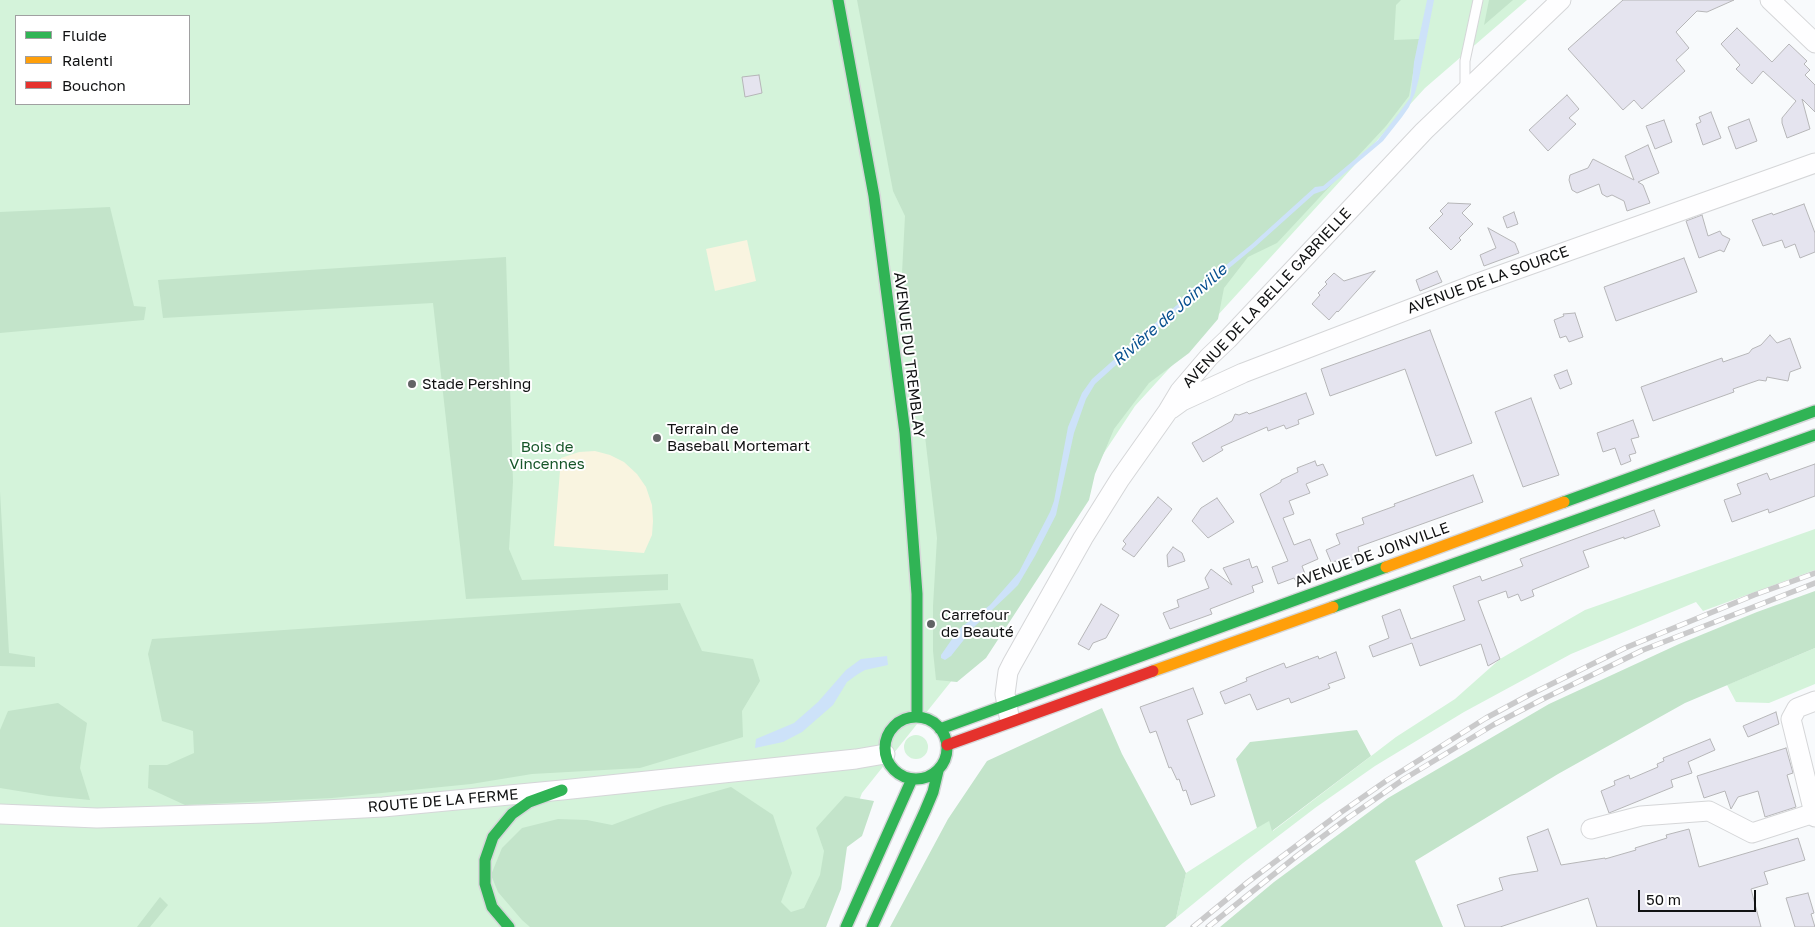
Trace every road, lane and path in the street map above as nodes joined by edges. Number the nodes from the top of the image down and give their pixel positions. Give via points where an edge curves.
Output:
1 (838, 0) edge
2 (1478, 0) edge
3 (1562, 0) edge
4 (1770, 0) edge
5 (1815, 43) edge
6 (1465, 92) junction
7 (1815, 163) edge
8 (1228, 339) junction
9 (1243, 373) junction
10 (1168, 411) junction
11 (1815, 411) edge
12 (1815, 435) edge
13 (1815, 701) edge
14 (1006, 704) junction
15 (917, 717) junction
16 (1011, 723) junction
17 (940, 729) junction
18 (947, 745) junction
19 (885, 754) junction
20 (938, 770) junction
21 (912, 779) junction
22 (562, 790) junction
23 (0, 814) edge
24 (1814, 815) edge
25 (1591, 829) dead end
26 (509, 927) edge
27 (846, 927) edge
28 (872, 927) edge

1 - 15 main road, AVENUE DU TREMBLAY via 874,196 905,433 917,594
2 - 6 lane via 1465,61
3 - 6 street, AVENUE DE LA BELLE GABRIELLE
4 - 5 street
6 - 8 street, AVENUE DE LA BELLE GABRIELLE via 1424,131
7 - 9 street, AVENUE DE LA SOURCE via 1470,286
8 - 9 street via 1215,367 1221,374
8 - 10 street, AVENUE DE LA BELLE GABRIELLE via 1180,391
9 - 10 street, AVENUE DE LA SOURCE via 1182,401
10 - 14 street, AVENUE DE LA BELLE GABRIELLE via 1099,513 1008,672
11 - 14 main road, AVENUE DE JOINVILLE
12 - 16 main road
13 - 24 street via 1797,708 1791,719
14 - 16 street, AVENUE DE LA BELLE GABRIELLE
14 - 17 main road, AVENUE DE JOINVILLE
15 - 17 main road via 926,718
15 - 19 main road via 907,718 892,728 884,745
16 - 18 main road
17 - 18 main road
18 - 20 main road
19 - 21 main road via 897,774
19 - 22 street, ROUTE DE LA FERME
20 - 21 main road via 930,776
20 - 28 main road via 926,811
21 - 27 main road
22 - 23 street, ROUTE DE LA FERME via 383,807 266,813 97,818
22 - 26 main road via 529,802 512,814 493,837 485,860 485,884 492,907
24 - 25 street via 1752,833 1709,811 1641,816

